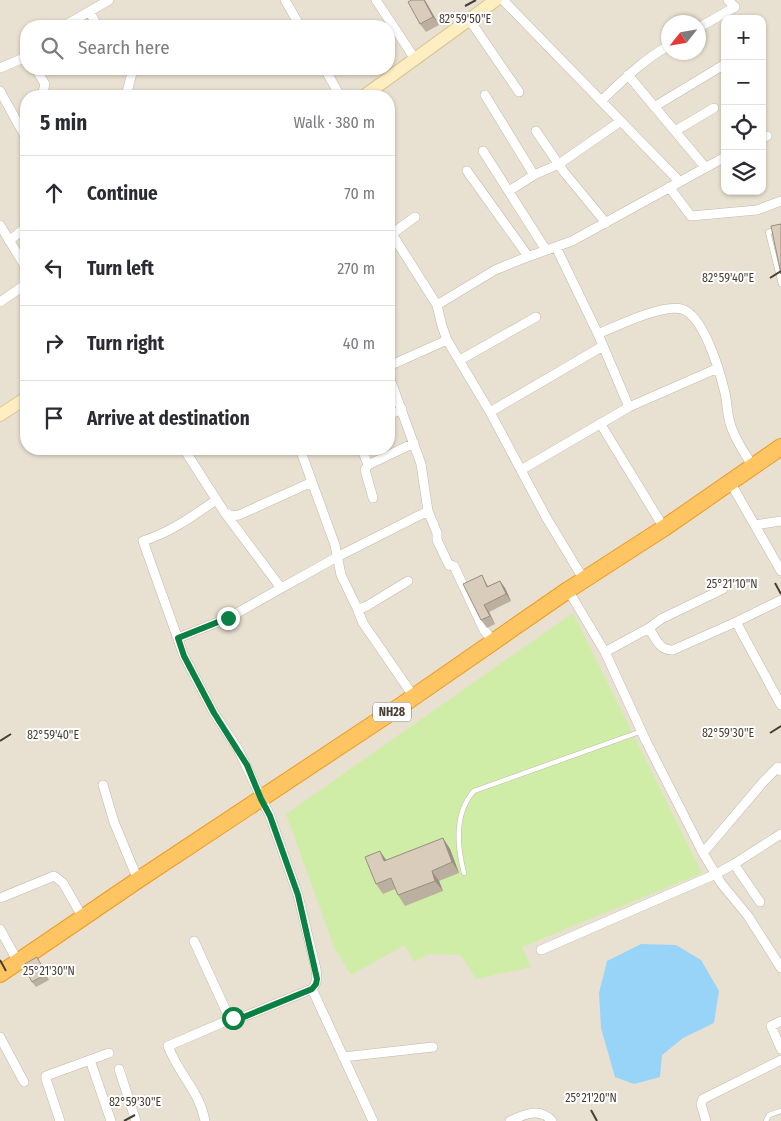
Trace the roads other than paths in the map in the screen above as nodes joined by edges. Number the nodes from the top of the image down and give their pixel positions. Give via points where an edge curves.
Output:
1 (109, 0) edge
2 (285, 0) edge
3 (496, 0) edge
4 (503, 0) edge
5 (728, 0) edge
6 (381, 2) edge
7 (90, 12) junction
8 (469, 19) junction
9 (75, 20) edge
10 (94, 20) edge
11 (297, 20) edge
12 (391, 20) edge
13 (706, 23) edge
14 (395, 26) edge
15 (661, 50) edge
16 (414, 59) junction
17 (20, 60) edge
18 (721, 66) edge
19 (0, 68) edge
20 (395, 73) edge
21 (39, 75) edge
22 (130, 75) edge
23 (328, 75) edge
24 (392, 75) edge
25 (628, 75) junction
26 (43, 90) edge
27 (127, 90) edge
28 (337, 90) edge
29 (372, 90) edge
30 (0, 92) edge
31 (519, 92) dead end
32 (485, 95) dead end
33 (601, 101) junction
34 (654, 107) junction
35 (714, 108) dead end
36 (621, 121) junction
37 (20, 127) edge
38 (675, 131) junction
39 (536, 132) dead end
40 (483, 151) dead end
41 (721, 159) edge
42 (559, 164) junction
43 (705, 167) junction
44 (467, 171) dead end
45 (534, 175) junction
46 (679, 181) junction
47 (669, 187) junction
48 (509, 191) junction
49 (781, 201) edge
50 (416, 217) dead end
51 (606, 223) junction
52 (0, 225) edge
53 (781, 229) edge
54 (20, 232) edge
55 (395, 232) edge
56 (9, 241) junction
57 (395, 241) edge
58 (556, 247) junction
59 (546, 250) junction
60 (528, 256) junction
61 (20, 258) edge
62 (781, 284) edge
63 (20, 288) edge
64 (0, 302) edge
65 (437, 305) junction
66 (536, 317) dead end
67 (598, 334) junction
68 (447, 340) junction
69 (603, 346) junction
70 (460, 360) junction
71 (395, 363) edge
72 (718, 368) junction
73 (395, 392) edge
74 (20, 402) edge
75 (629, 407) junction
76 (402, 410) junction
77 (490, 412) junction
78 (395, 413) edge
79 (0, 415) edge
80 (600, 423) junction
81 (414, 443) junction
82 (781, 447) edge
83 (395, 452) edge
84 (188, 455) edge
85 (304, 455) edge
86 (364, 455) edge
87 (389, 455) edge
88 (368, 465) junction
89 (753, 467) junction
90 (521, 470) junction
91 (312, 482) junction
92 (730, 482) junction
93 (374, 498) dead end
94 (216, 500) junction
95 (428, 511) junction
96 (225, 513) junction
97 (781, 521) edge
98 (755, 525) junction
99 (664, 528) junction
100 (337, 557) junction
101 (781, 571) edge
102 (584, 580) junction
103 (408, 581) dead end
104 (281, 588) junction
105 (723, 589) dead end
106 (568, 590) junction
107 (781, 600) edge
108 (356, 608) junction
109 (736, 622) junction
110 (650, 628) junction
111 (178, 638) junction
112 (494, 642) junction
113 (605, 652) junction
114 (414, 697) junction
115 (781, 705) edge
116 (642, 731) junction
117 (780, 768) edge
118 (103, 785) dead end
119 (261, 799) junction
120 (781, 834) edge
121 (703, 853) junction
122 (734, 864) junction
123 (464, 873) dead end
124 (716, 874) junction
125 (138, 880) junction
126 (0, 898) edge
127 (760, 902) dead end
128 (83, 918) junction
129 (0, 929) edge
130 (194, 941) dead end
131 (542, 950) dead end
132 (18, 962) junction
133 (781, 968) edge
134 (0, 974) edge
135 (312, 989) junction
136 (233, 1018) junction
137 (781, 1021) edge
138 (0, 1037) edge
139 (433, 1047) dead end
140 (781, 1049) edge
141 (109, 1053) dead end
142 (343, 1057) junction
143 (90, 1060) junction
144 (781, 1060) edge
145 (119, 1069) dead end
146 (24, 1082) dead end
147 (781, 1111) edge
148 (60, 1121) edge
149 (111, 1121) edge
150 (136, 1121) edge
151 (205, 1121) edge
152 (373, 1121) edge
153 (510, 1121) edge
154 (552, 1121) edge
155 (706, 1121) edge
156 (766, 1121) edge

1 - 7 street
2 - 11 street
3 - 8 street
4 - 33 street
5 - 13 street via 735,7
6 - 12 street
7 - 9 street
7 - 10 street
8 - 16 street
8 - 31 street
14 - 16 street
15 - 25 street
16 - 20 street
17 - 19 street
18 - 34 street
21 - 26 street
22 - 27 street
23 - 28 street
24 - 29 street
25 - 33 street
25 - 34 street
30 - 37 street
32 - 45 street
33 - 36 street
34 - 38 street
35 - 38 street
36 - 42 street
36 - 46 street
38 - 43 street
39 - 42 street
40 - 48 street
41 - 43 street
42 - 45 street
42 - 51 street
43 - 46 street
44 - 60 street
45 - 48 street
46 - 47 street
47 - 49 street via 692,216 757,210
47 - 51 street
48 - 59 street
50 - 55 street
51 - 58 street
52 - 56 street
53 - 62 lane via 768,232
54 - 56 street
56 - 61 street
57 - 65 street
58 - 59 street
58 - 67 street
59 - 60 street
60 - 65 street via 496,270
63 - 64 street
65 - 68 street
66 - 70 street
67 - 69 street
67 - 72 street via 649,313 671,308 683,310 698,323
68 - 70 street
68 - 71 street
69 - 75 street
69 - 77 street
70 - 77 street
72 - 75 street
72 - 89 street via 729,422
73 - 76 street
74 - 79 street
75 - 80 street
76 - 78 street
76 - 81 street
77 - 90 street
80 - 90 street
80 - 99 street
81 - 83 street
81 - 95 street via 421,464
82 - 89 highway, NH28
84 - 94 street
85 - 91 street
86 - 88 street
87 - 88 street
88 - 93 street via 365,470
89 - 92 highway, NH28
90 - 102 street
91 - 96 street via 239,515
91 - 100 street
92 - 98 street
92 - 99 highway, NH28
94 - 96 street
94 - 111 street via 160,536 143,541
95 - 100 street
95 - 112 street via 449,565 454,566 484,630
96 - 104 street
97 - 98 street
98 - 101 street
99 - 102 highway, NH28
100 - 104 street
100 - 108 street
102 - 106 highway, NH28
103 - 108 street via 367,606
104 - 111 street via 228,618
105 - 110 street
106 - 112 highway, NH28
106 - 113 street
107 - 109 street
108 - 114 street
109 - 110 street via 674,650 661,647
109 - 115 street
110 - 113 street
111 - 119 street via 214,713 247,765
112 - 114 highway, NH28
113 - 116 street
114 - 119 highway, NH28
116 - 121 street
116 - 123 lane via 474,791 464,807 458,835
117 - 121 street via 764,781
118 - 125 street
119 - 125 highway, NH28
119 - 135 street via 298,895 316,968 317,979
120 - 122 street
121 - 124 street
122 - 124 street
122 - 127 street
124 - 131 street
124 - 133 street
125 - 128 highway, NH28
126 - 128 street via 54,876 63,883
128 - 132 highway, NH28
129 - 132 street
130 - 136 street via 228,1015
132 - 134 highway, NH28
135 - 136 street via 239,1019
135 - 142 street
136 - 151 street via 168,1046 179,1070 198,1096
137 - 140 street via 771,1026
138 - 146 street
139 - 142 street
141 - 143 street
142 - 152 street
143 - 148 street via 46,1076
143 - 149 street
144 - 155 street via 703,1099 701,1104
145 - 150 street
147 - 156 lane via 769,1115
153 - 154 street via 535,1112 548,1116

